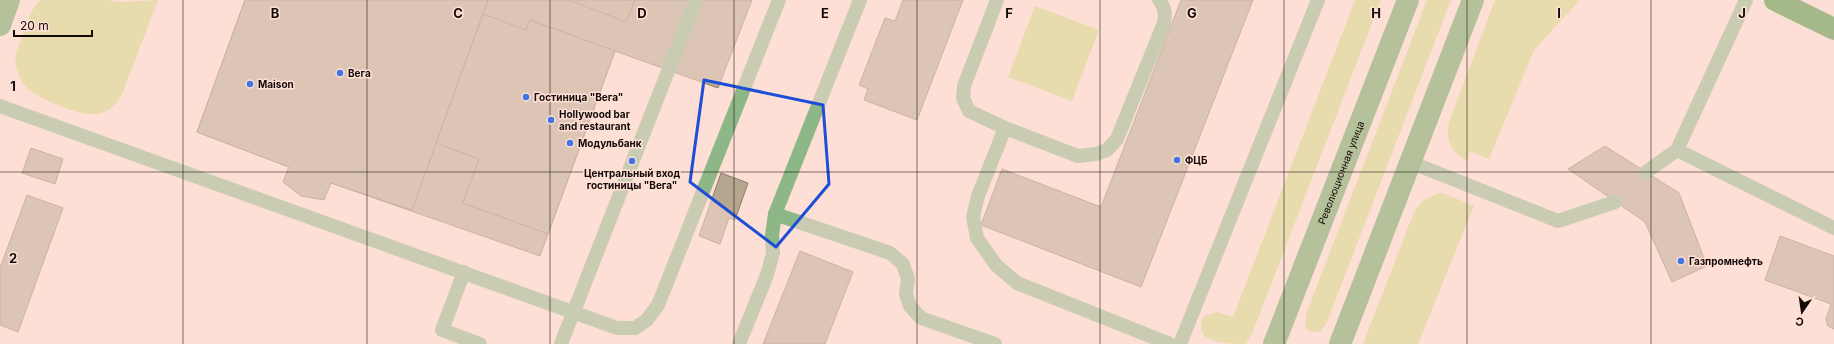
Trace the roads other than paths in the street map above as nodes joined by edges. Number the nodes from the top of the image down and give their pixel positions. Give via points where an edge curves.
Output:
1 (9, 0) edge
2 (696, 0) edge
3 (779, 0) edge
4 (860, 0) edge
5 (997, 0) edge
6 (1159, 0) edge
7 (1318, 0) edge
8 (1408, 0) edge
9 (1472, 0) edge
10 (1746, 0) edge
11 (1775, 0) edge
12 (0, 25) edge
13 (1834, 29) edge
14 (0, 106) edge
15 (1005, 128) junction
16 (1677, 150) junction
17 (1410, 162) junction
18 (1646, 172) dead end
19 (1615, 202) dead end
20 (775, 214) junction
21 (1834, 228) edge
22 (464, 272) junction
23 (574, 312) junction
24 (480, 344) edge
25 (561, 344) edge
26 (739, 344) edge
27 (995, 344) edge
28 (1170, 344) edge
29 (1180, 344) edge
30 (1274, 344) edge
31 (1340, 344) edge

1 - 12 main road
2 - 23 lane
3 - 23 lane via 658,306 647,320 635,328 617,328
4 - 20 lane
5 - 15 lane via 964,86 963,98 968,111
6 - 15 lane via 1166,14 1164,23 1117,139 1107,150 1078,156
7 - 29 lane
8 - 30 main road, Революционная улица
9 - 17 main road
10 - 16 lane
11 - 13 main road
14 - 22 lane
15 - 28 lane via 978,196 973,217 977,238 996,265 1018,283
16 - 18 lane
16 - 21 lane
17 - 19 lane via 1558,221
17 - 31 main road
20 - 26 lane via 773,252 767,275
20 - 27 lane via 890,253 903,264 908,279 906,294 910,306 921,318
22 - 23 lane
22 - 24 lane via 442,330
23 - 25 lane

